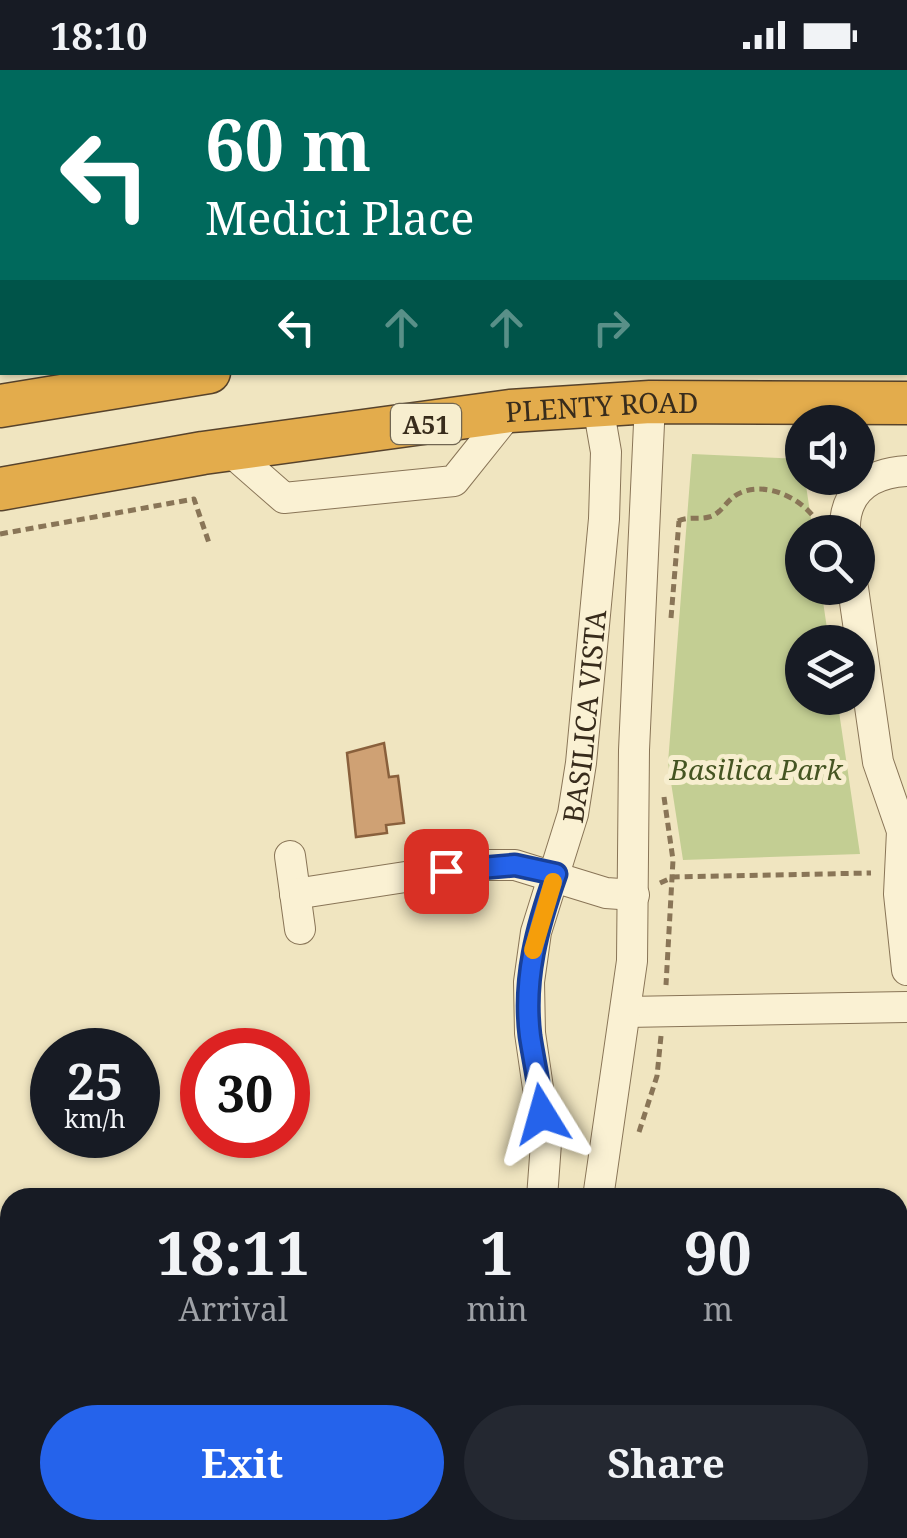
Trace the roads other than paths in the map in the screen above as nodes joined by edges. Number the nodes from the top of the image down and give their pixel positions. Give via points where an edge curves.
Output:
1 (191, 375) edge
2 (650, 402) junction
3 (907, 403) edge
4 (0, 406) edge
5 (598, 406) junction
6 (510, 411) junction
7 (228, 450) junction
8 (907, 471) edge
9 (0, 489) edge
10 (847, 515) edge
11 (855, 605) edge
12 (290, 856) dead end
13 (556, 874) junction
14 (295, 894) junction
15 (634, 895) junction
16 (300, 929) dead end
17 (907, 970) edge
18 (907, 1007) edge
19 (626, 1012) junction
20 (543, 1188) edge
21 (600, 1188) edge

1 - 4 highway
2 - 3 highway, PLENTY ROAD / A51
2 - 5 highway, PLENTY ROAD / A51
2 - 15 street, BASILICA VISTA
5 - 6 highway, PLENTY ROAD / A51
5 - 13 street, BASILICA VISTA via 606,452 604,519 583,744
6 - 7 highway, PLENTY ROAD / A51
6 - 7 street via 454,481 284,498
7 - 9 highway, PLENTY ROAD / A51
8 - 10 street via 862,484
11 - 17 street via 878,762 902,831 899,894
12 - 14 street
13 - 14 street via 483,865
13 - 15 street via 606,893
13 - 20 street, BASILICA VISTA via 536,932 529,982 546,1143
14 - 16 street
15 - 19 street, BASILICA VISTA
18 - 19 street
19 - 21 street, BASILICA VISTA

